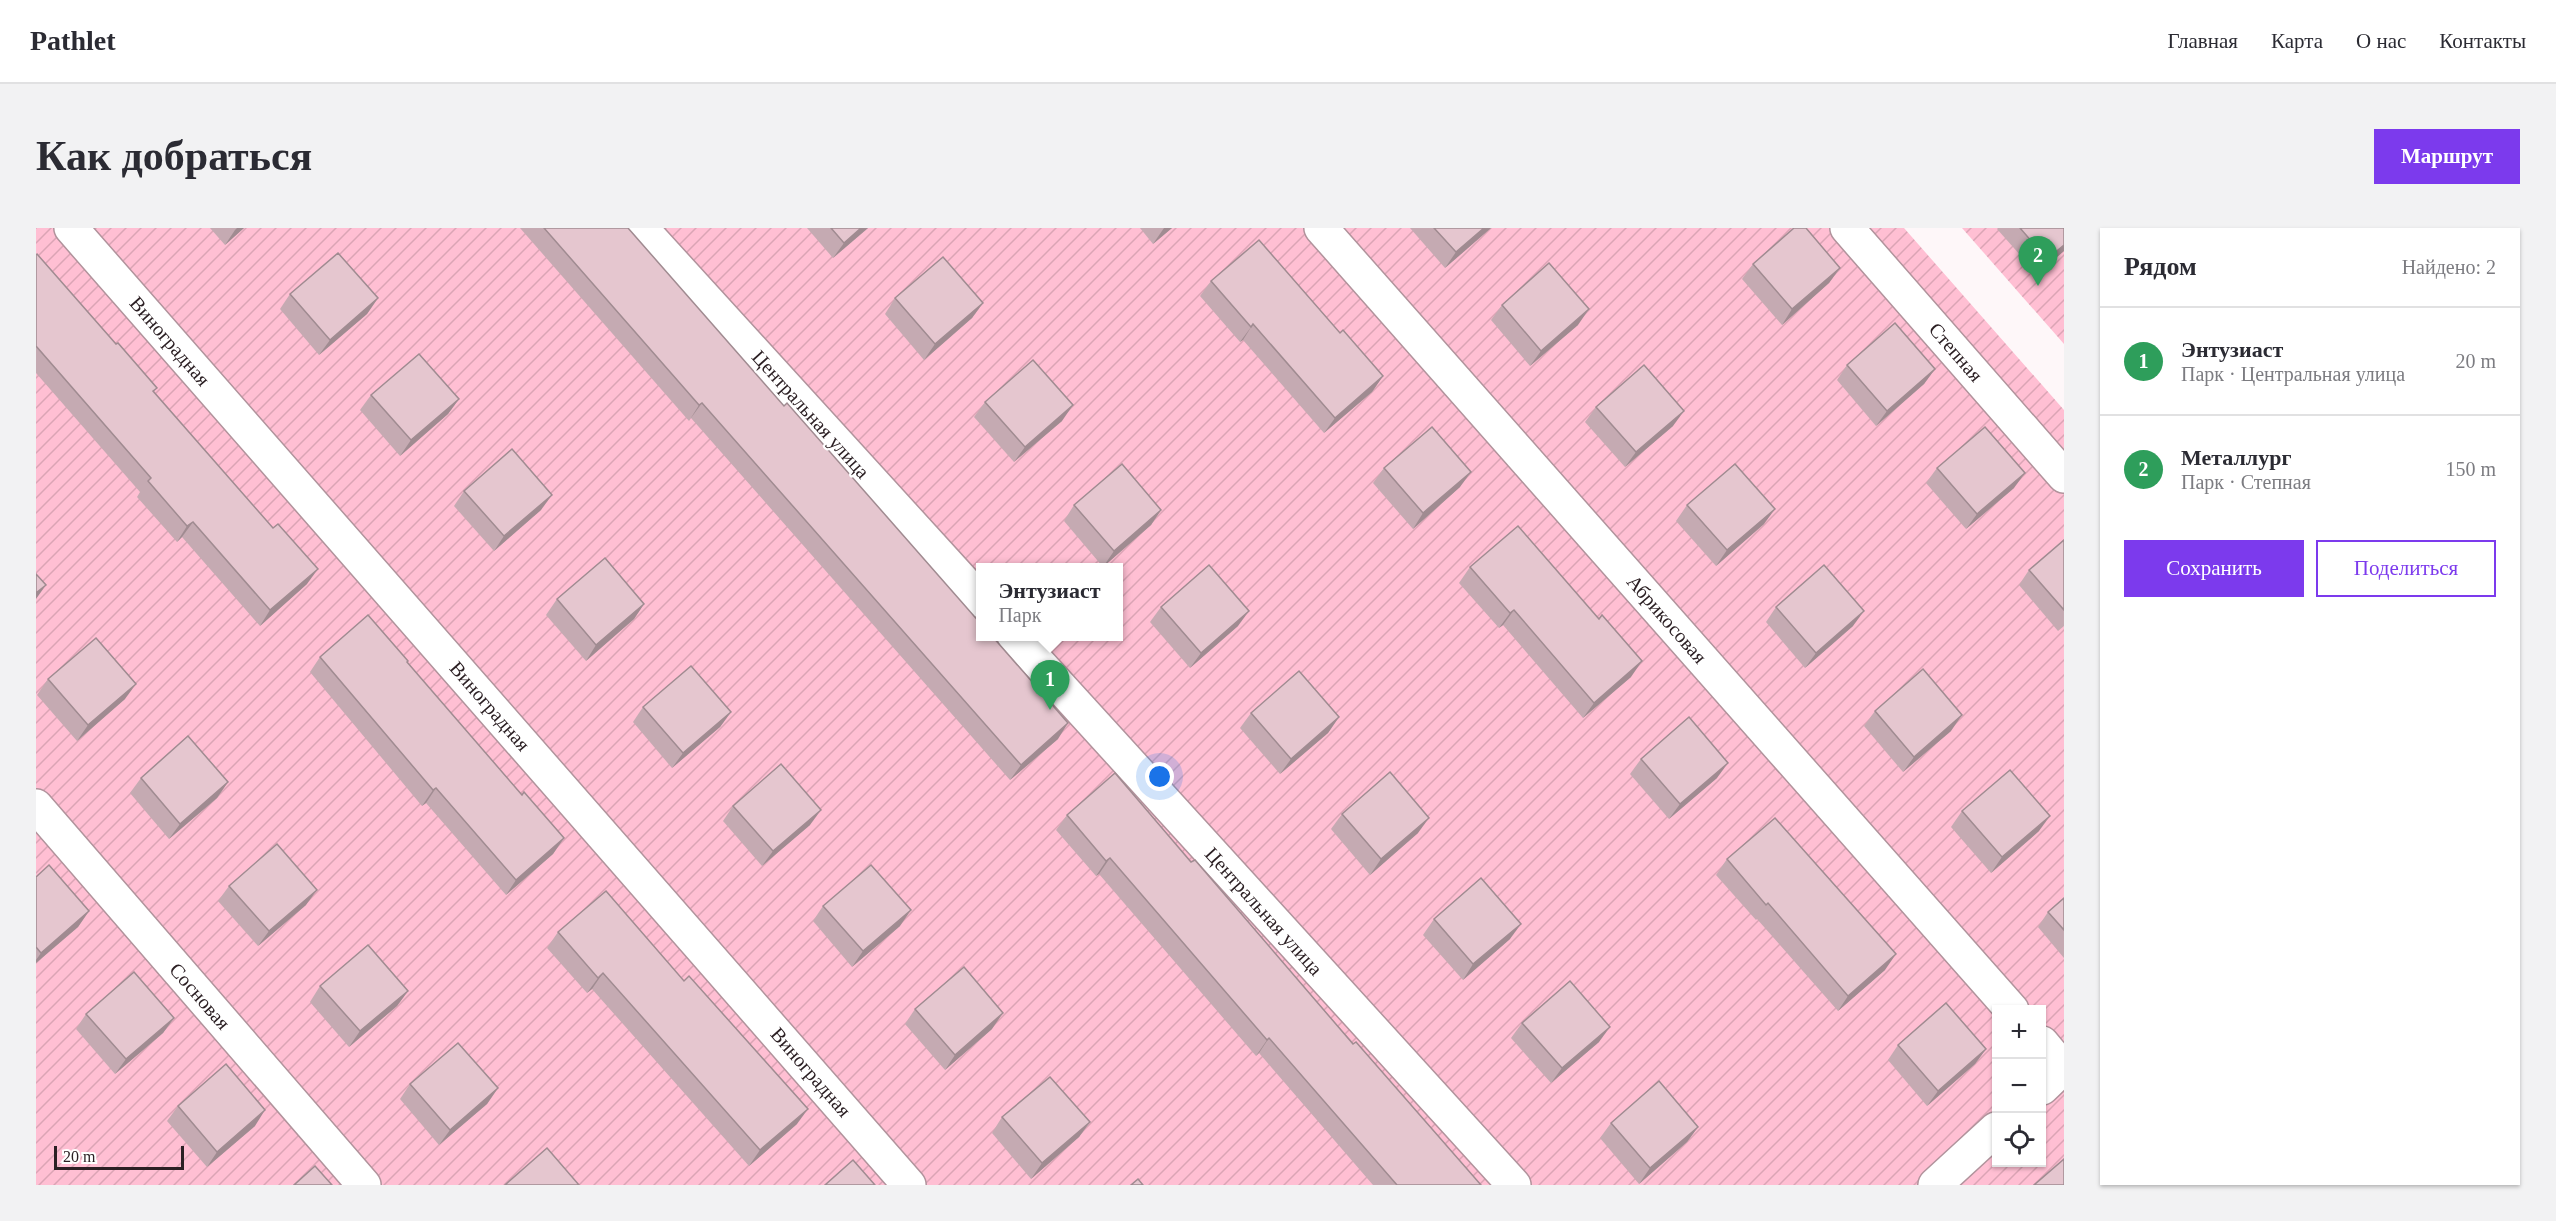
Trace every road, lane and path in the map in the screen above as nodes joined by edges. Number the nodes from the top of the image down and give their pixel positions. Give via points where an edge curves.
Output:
1 (71, 228) edge
2 (641, 228) edge
3 (1321, 228) edge
4 (1847, 228) edge
5 (2064, 476) edge
6 (976, 596) edge
7 (1019, 641) edge
8 (36, 806) edge
9 (2008, 1005) edge
10 (2046, 1048) edge
11 (2064, 1068) edge
12 (2046, 1084) edge
13 (1992, 1133) edge
14 (364, 1185) edge
15 (909, 1185) edge
16 (1514, 1185) edge
17 (1935, 1185) edge

1 - 15 street, Виноградная
2 - 6 street, Центральная улица
3 - 9 street, Абрикосовая
4 - 5 street, Степная
7 - 16 street, Центральная улица
8 - 14 street, Сосновая
10 - 11 street
11 - 12 street
13 - 17 street

